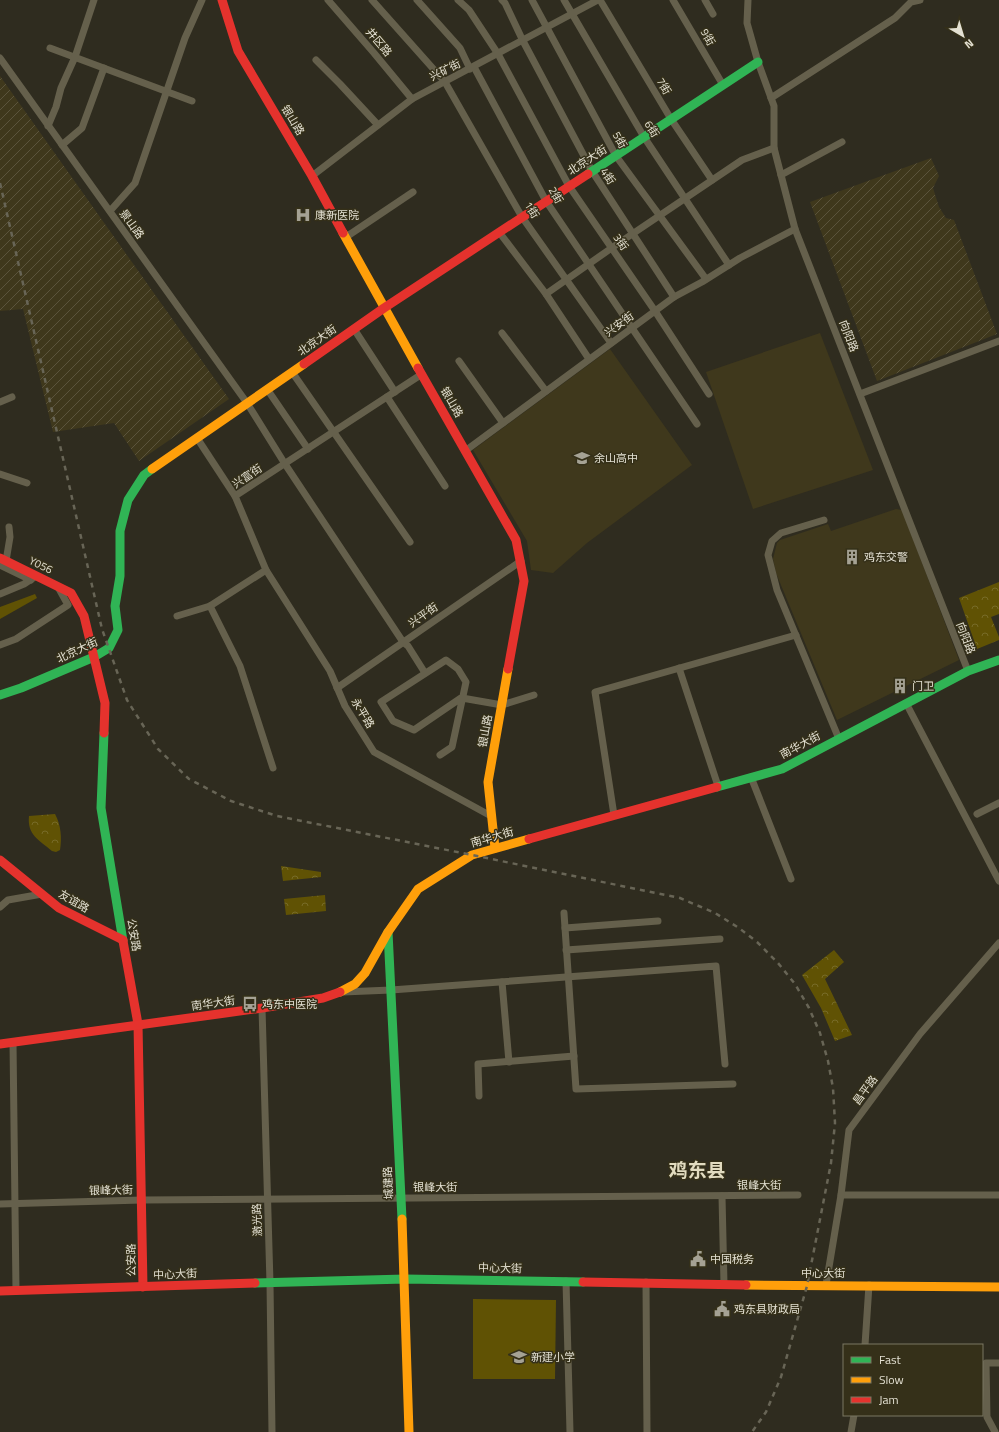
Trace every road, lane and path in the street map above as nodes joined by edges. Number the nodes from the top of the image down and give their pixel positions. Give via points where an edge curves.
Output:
1 (94, 0) edge
2 (202, 0) edge
3 (222, 0) edge
4 (328, 0) edge
5 (372, 0) edge
6 (417, 0) edge
7 (458, 0) edge
8 (502, 0) edge
9 (532, 0) edge
10 (564, 0) edge
11 (599, 0) edge
12 (673, 0) edge
13 (706, 0) edge
14 (748, 0) edge
15 (920, 0) edge
16 (572, 14) junction
17 (713, 14) dead end
18 (547, 27) junction
19 (523, 41) junction
20 (50, 48) dead end
21 (498, 54) junction
22 (75, 57) junction
23 (0, 58) edge
24 (316, 60) dead end
25 (758, 62) junction
26 (104, 68) junction
27 (472, 68) junction
28 (445, 82) junction
29 (723, 86) junction
30 (167, 91) junction
31 (771, 98) junction
32 (412, 99) junction
33 (192, 101) dead end
34 (671, 120) junction
35 (378, 125) junction
36 (48, 126) junction
37 (644, 137) junction
38 (842, 142) dead end
39 (62, 145) junction
40 (774, 148) junction
41 (616, 156) junction
42 (592, 172) junction
43 (781, 175) junction
44 (312, 176) junction
45 (712, 180) junction
46 (569, 186) junction
47 (412, 192) dead end
48 (685, 198) junction
49 (546, 201) junction
50 (110, 211) junction
51 (660, 215) junction
52 (522, 217) junction
53 (795, 229) junction
54 (499, 232) junction
55 (633, 233) junction
56 (346, 237) junction
57 (612, 248) junction
58 (589, 264) junction
59 (729, 265) junction
60 (706, 279) junction
61 (566, 280) junction
62 (546, 294) junction
63 (674, 296) junction
64 (384, 308) junction
65 (655, 311) junction
66 (632, 328) junction
67 (354, 329) junction
68 (502, 333) dead end
69 (999, 341) edge
70 (611, 343) junction
71 (590, 359) junction
72 (458, 360) dead end
73 (292, 372) junction
74 (422, 374) junction
75 (267, 389) junction
76 (546, 391) junction
77 (395, 392) junction
78 (709, 394) dead end
79 (860, 394) junction
80 (12, 397) dead end
81 (387, 397) junction
82 (0, 402) edge
83 (247, 403) junction
84 (503, 423) junction
85 (697, 424) dead end
86 (334, 432) junction
87 (197, 438) junction
88 (308, 449) junction
89 (466, 451) junction
90 (285, 464) junction
91 (0, 474) edge
92 (27, 483) dead end
93 (445, 486) dead end
94 (235, 496) junction
95 (824, 520) dead end
96 (9, 527) dead end
97 (410, 542) dead end
98 (2, 561) edge
99 (520, 561) junction
100 (266, 570) junction
101 (33, 578) junction
102 (58, 587) junction
103 (71, 593) joint
104 (0, 594) edge
105 (210, 606) junction
106 (177, 616) dead end
107 (796, 635) junction
108 (403, 642) junction
109 (0, 645) edge
110 (94, 657) junction
111 (999, 660) edge
112 (679, 668) junction
113 (968, 671) junction
114 (425, 673) junction
115 (337, 688) junction
116 (0, 695) edge
117 (534, 695) dead end
118 (462, 698) junction
119 (906, 703) junction
120 (502, 705) junction
121 (838, 739) junction
122 (440, 755) dead end
123 (273, 768) dead end
124 (752, 777) junction
125 (718, 786) junction
126 (999, 803) edge
127 (977, 814) dead end
128 (614, 815) junction
129 (492, 816) junction
130 (495, 848) junction
131 (0, 860) edge
132 (791, 879) dead end
133 (999, 881) edge
134 (42, 894) junction
135 (0, 907) edge
136 (564, 913) dead end
137 (658, 921) dead end
138 (565, 928) junction
139 (388, 932) junction
140 (123, 940) junction
141 (720, 940) dead end
142 (999, 943) edge
143 (566, 950) junction
144 (568, 977) junction
145 (502, 982) junction
146 (390, 990) junction
147 (340, 992) junction
148 (262, 1008) junction
149 (138, 1024) junction
150 (13, 1042) junction
151 (0, 1044) edge
152 (574, 1056) junction
153 (508, 1062) junction
154 (725, 1064) dead end
155 (733, 1084) dead end
156 (479, 1096) dead end
157 (798, 1195) dead end
158 (841, 1195) junction
159 (999, 1195) edge
160 (722, 1196) junction
161 (401, 1198) junction
162 (267, 1199) junction
163 (142, 1200) junction
164 (15, 1203) junction
165 (0, 1204) edge
166 (405, 1279) junction
167 (566, 1281) junction
168 (646, 1282) junction
169 (270, 1283) junction
170 (724, 1284) junction
171 (826, 1285) junction
172 (869, 1285) junction
173 (143, 1287) junction
174 (999, 1287) edge
175 (0, 1291) edge
176 (16, 1291) junction
177 (865, 1344) edge
178 (999, 1363) edge
179 (854, 1416) edge
180 (272, 1432) edge
181 (409, 1432) edge
182 (570, 1432) edge
183 (647, 1432) edge
184 (851, 1432) edge
185 (995, 1432) edge

1 - 22 street
2 - 30 street via 185,38
3 - 44 street, 银山路 via 238,51
4 - 32 street, 井区路
5 - 28 street, 1街
6 - 27 street, 2街 via 460,48
7 - 21 street, 3街 via 469,10
8 - 19 street, 4街
9 - 18 street, 5街
10 - 16 street, 6街
11 - 16 street, 兴矿街
11 - 34 street, 7街
12 - 29 street, 9街
13 - 17 street
14 - 25 street, 向阳路 via 747,23
15 - 31 street via 911,2 896,18
16 - 18 street, 兴矿街
16 - 37 street, 6街
18 - 19 street, 兴矿街
18 - 41 street, 5街
19 - 21 street, 兴矿街
19 - 42 street, 4街
20 - 22 street
21 - 27 street, 兴矿街
21 - 46 street, 3街
22 - 26 street
22 - 36 street
23 - 36 street, 景山路
24 - 35 street
25 - 29 street, 北京大街
25 - 31 street, 向阳路
26 - 30 street
26 - 39 street via 82,128
27 - 28 street, 兴矿街
27 - 49 street, 2街
28 - 32 street, 兴矿街
28 - 52 street, 1街
29 - 34 street, 北京大街
30 - 33 street
30 - 50 street via 135,183
31 - 40 street, 向阳路 via 774,106
32 - 35 street, 兴矿街
34 - 37 street, 北京大街
34 - 45 street, 7街
35 - 44 street, 兴矿街
36 - 39 street, 景山路
37 - 41 street, 北京大街
37 - 48 street, 6街
38 - 43 street
39 - 50 street, 景山路
40 - 43 street, 向阳路
40 - 45 street via 742,160
41 - 42 street, 北京大街
41 - 51 street, 5街
42 - 46 street, 北京大街
42 - 55 street, 4街
43 - 53 street, 向阳路
44 - 56 street, 银山路
45 - 48 street
46 - 49 street, 北京大街
46 - 57 street, 3街
47 - 56 street
48 - 51 street
48 - 59 street, 6街
49 - 52 street, 北京大街
49 - 58 street, 2街
50 - 83 street, 景山路
51 - 55 street
51 - 60 street, 5街
52 - 54 street, 北京大街
52 - 61 street, 1街
53 - 59 street, 兴安街
53 - 79 street, 向阳路
54 - 62 street
54 - 64 street, 北京大街
55 - 57 street
55 - 63 street, 4街
56 - 64 street, 银山路
57 - 58 street
57 - 65 street, 3街
58 - 61 street
58 - 66 street, 2街
59 - 60 street, 兴安街
60 - 63 street, 兴安街
61 - 62 street
61 - 70 street, 1街
62 - 71 street
63 - 65 street, 兴安街
64 - 67 street, 北京大街
64 - 74 street, 银山路
65 - 66 street, 兴安街
65 - 78 street, 3街
66 - 70 street, 兴安街
66 - 85 street, 2街
67 - 73 street, 北京大街
67 - 77 street
68 - 76 street
69 - 79 street
70 - 71 street, 兴安街
71 - 76 street, 兴安街
72 - 84 street
73 - 75 street, 北京大街
73 - 86 street
74 - 77 street, 兴富街
74 - 89 street, 银山路
75 - 83 street, 北京大街
75 - 88 street
76 - 84 street, 兴安街
77 - 81 street, 兴富街
79 - 113 street, 向阳路
80 - 82 street
81 - 86 street, 兴富街
81 - 93 street
83 - 87 street, 北京大街
83 - 90 street, 景山路
84 - 89 street, 兴安街
86 - 88 street, 兴富街
86 - 97 street
87 - 94 street
87 - 110 street, 北京大街 via 144,475 128,500 120,531 120,576 115,606 118,630 109,648
88 - 90 street, 兴富街
89 - 99 street, 银山路 via 516,540
90 - 94 street, 兴富街
90 - 108 street, 景山路
91 - 92 street
94 - 100 street, 兴富街
95 - 107 street via 781,533 772,541 768,555 777,590
96 - 98 street via 10,537
98 - 101 street, Y056 / Y056
99 - 108 street, 兴平街
99 - 120 street, 银山路 via 524,581
100 - 105 street
100 - 115 street, 永平路 via 330,671
101 - 102 street, Y056 / Y056
101 - 104 street
102 - 103 street, Y056 / Y056
102 - 109 street via 68,605 16,639
103 - 110 street, 公安路 via 84,616
105 - 106 street
105 - 123 street via 240,666
107 - 112 street
107 - 121 street
108 - 114 street, 景山路
108 - 115 street, 兴平街
110 - 116 street, 北京大街
110 - 140 street, 公安路 via 105,703 101,808
111 - 113 street, 南华大街
112 - 125 street
112 - 128 street via 594,692
113 - 119 street, 南华大街
114 - 118 street via 446,660 458,669 466,682
114 - 118 street via 381,702 393,721 414,730
115 - 129 street, 永平路 via 345,706 374,752
117 - 120 street
118 - 120 street
118 - 122 street via 452,747
119 - 121 street, 南华大街
119 - 133 street
120 - 129 street, 银山路 via 488,782
121 - 124 street, 南华大街 via 782,769
124 - 125 street, 南华大街
124 - 132 street
125 - 128 street, 南华大街
126 - 127 street
128 - 130 street, 南华大街
129 - 130 street, 银山路
130 - 139 street, 南华大街 via 472,855 418,889
131 - 134 street, 友谊路
134 - 135 street via 8,900
134 - 140 street, 友谊路 via 59,908
136 - 138 street
137 - 138 street
138 - 143 street
139 - 146 street, 城建路
139 - 147 street, 南华大街 via 365,973 355,984
140 - 149 street, 公安路
141 - 143 street
142 - 158 street, 昌平路 via 920,1034 849,1130
143 - 144 street
144 - 145 street
144 - 152 street
144 - 154 street via 716,966
145 - 146 street
145 - 153 street
146 - 147 street
146 - 161 street, 城建路
147 - 148 street, 南华大街 via 323,998
148 - 149 street, 南华大街
148 - 162 street, 激光路
149 - 150 street, 南华大街
149 - 163 street, 公安路
150 - 151 street, 南华大街
150 - 164 street
152 - 153 street
152 - 155 street via 576,1089
153 - 156 street via 478,1064
157 - 160 street, 银峰大街
158 - 159 street
158 - 171 street, 昌平路
160 - 161 street, 银峰大街
160 - 170 street
161 - 162 street, 银峰大街
161 - 166 street, 城建路
162 - 163 street, 银峰大街
162 - 169 street, 激光路
163 - 164 street, 银峰大街
163 - 173 street, 公安路
164 - 165 street, 银峰大街
164 - 176 street
166 - 167 street, 中心大街
166 - 169 street, 中心大街
166 - 181 street, 城建路
167 - 168 street, 中心大街
167 - 182 street
168 - 170 street, 中心大街
168 - 183 street
169 - 173 street, 中心大街
169 - 180 street, 激光路
170 - 171 street, 中心大街
171 - 172 street, 中心大街
172 - 174 street, 中心大街
172 - 177 street
173 - 176 street, 中心大街
175 - 176 street, 中心大街
178 - 185 street via 986,1363 987,1417
179 - 184 street

